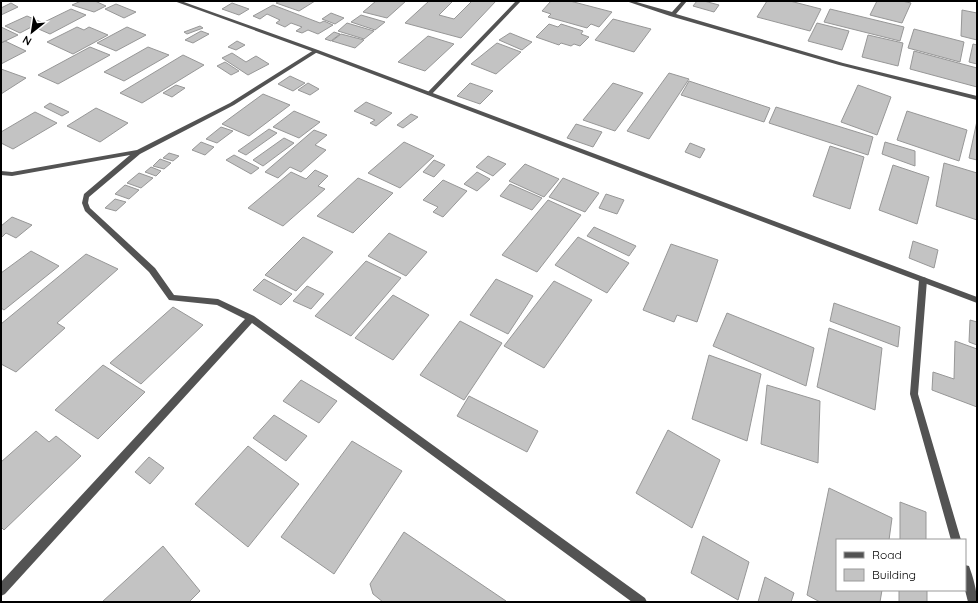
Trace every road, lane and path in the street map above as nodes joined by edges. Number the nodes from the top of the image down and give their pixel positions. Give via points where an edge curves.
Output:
1 (176, 1) edge
2 (519, 1) edge
3 (628, 1) edge
4 (685, 1) edge
5 (672, 15) junction
6 (316, 51) junction
7 (429, 94) junction
8 (977, 98) edge
9 (138, 152) junction
10 (1, 168) edge
11 (1, 173) edge
12 (12, 174) junction
13 (924, 280) junction
14 (977, 300) edge
15 (251, 318) junction
16 (956, 539) edge
17 (966, 574) edge
18 (1, 590) edge
19 (641, 602) edge
20 (974, 602) edge

1 - 6 street
2 - 7 street
3 - 5 street
4 - 5 street
5 - 8 street via 841,64
6 - 7 street
6 - 9 street via 232,104
7 - 13 street
9 - 12 street
9 - 15 street via 86,196 87,209 152,270 172,298 218,302
10 - 12 street
11 - 12 street
13 - 14 street
13 - 16 street via 914,394
15 - 18 street
15 - 19 street
17 - 20 street

